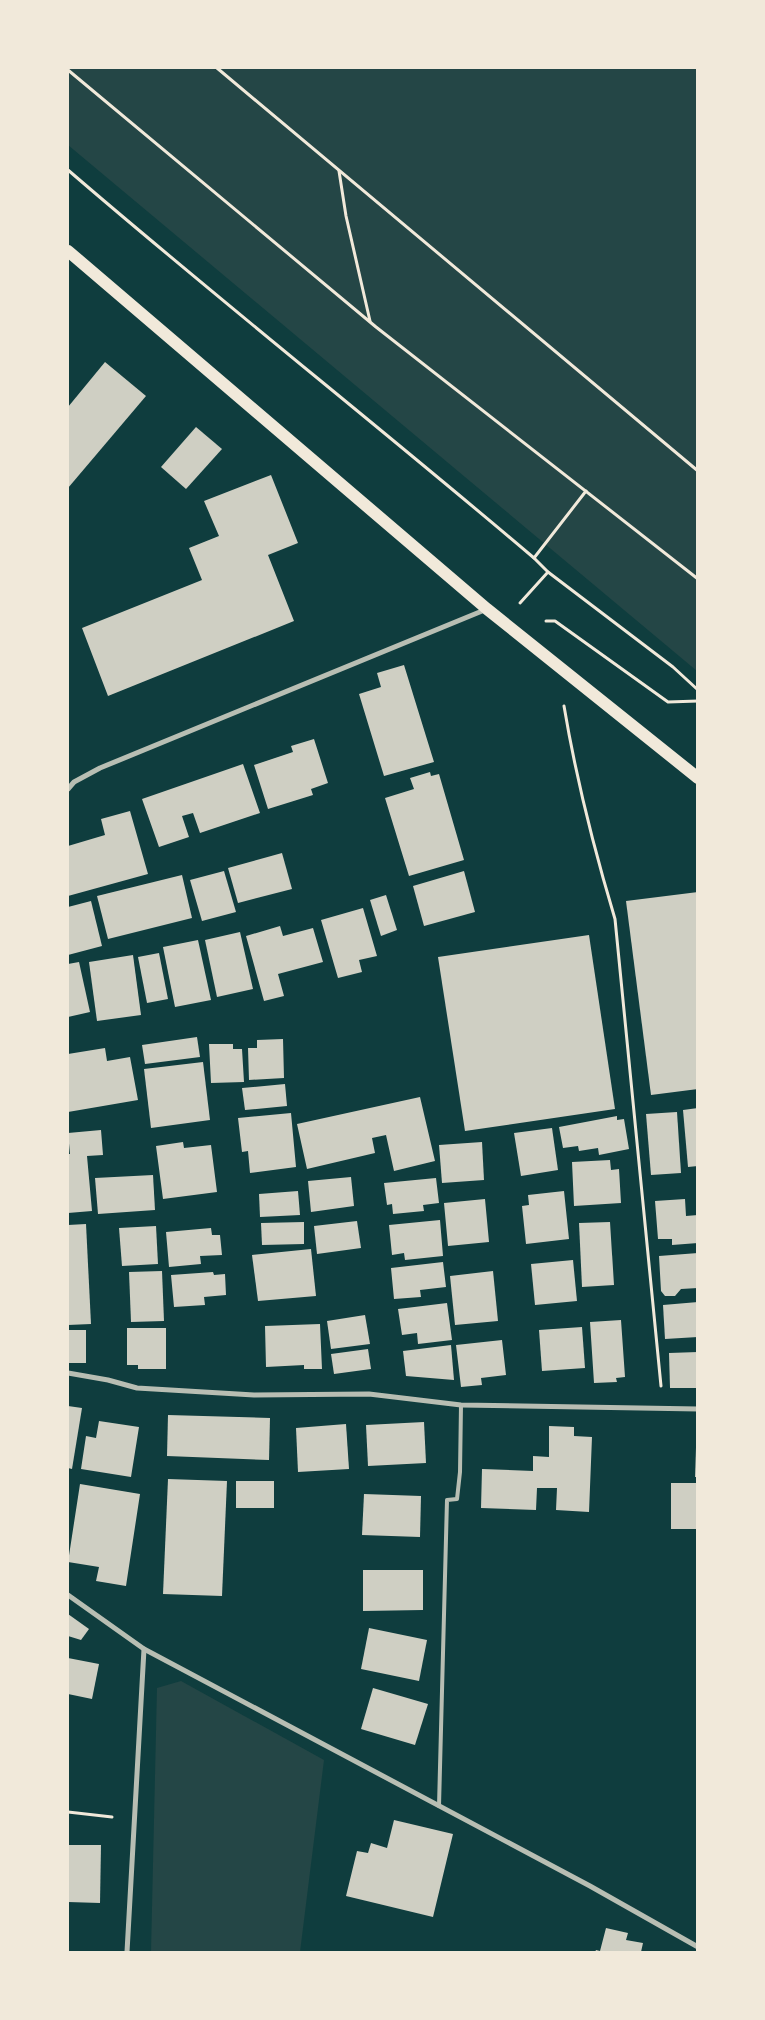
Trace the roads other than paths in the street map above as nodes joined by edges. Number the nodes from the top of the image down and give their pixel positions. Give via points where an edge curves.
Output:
1 (68, 251) edge
2 (487, 609) junction
3 (698, 778) edge
4 (68, 789) edge
5 (68, 1373) edge
6 (461, 1405) junction
7 (698, 1409) edge
8 (68, 1595) edge
9 (144, 1649) junction
10 (439, 1806) junction
11 (698, 1947) edge
12 (127, 1952) edge

1 - 2 main road
2 - 3 main road
2 - 4 street via 100,768 74,782
5 - 6 street via 137,1388 254,1395 369,1394
6 - 7 street
6 - 10 lane via 457,1499 447,1500
8 - 9 street
9 - 10 street
9 - 12 street
10 - 11 street

